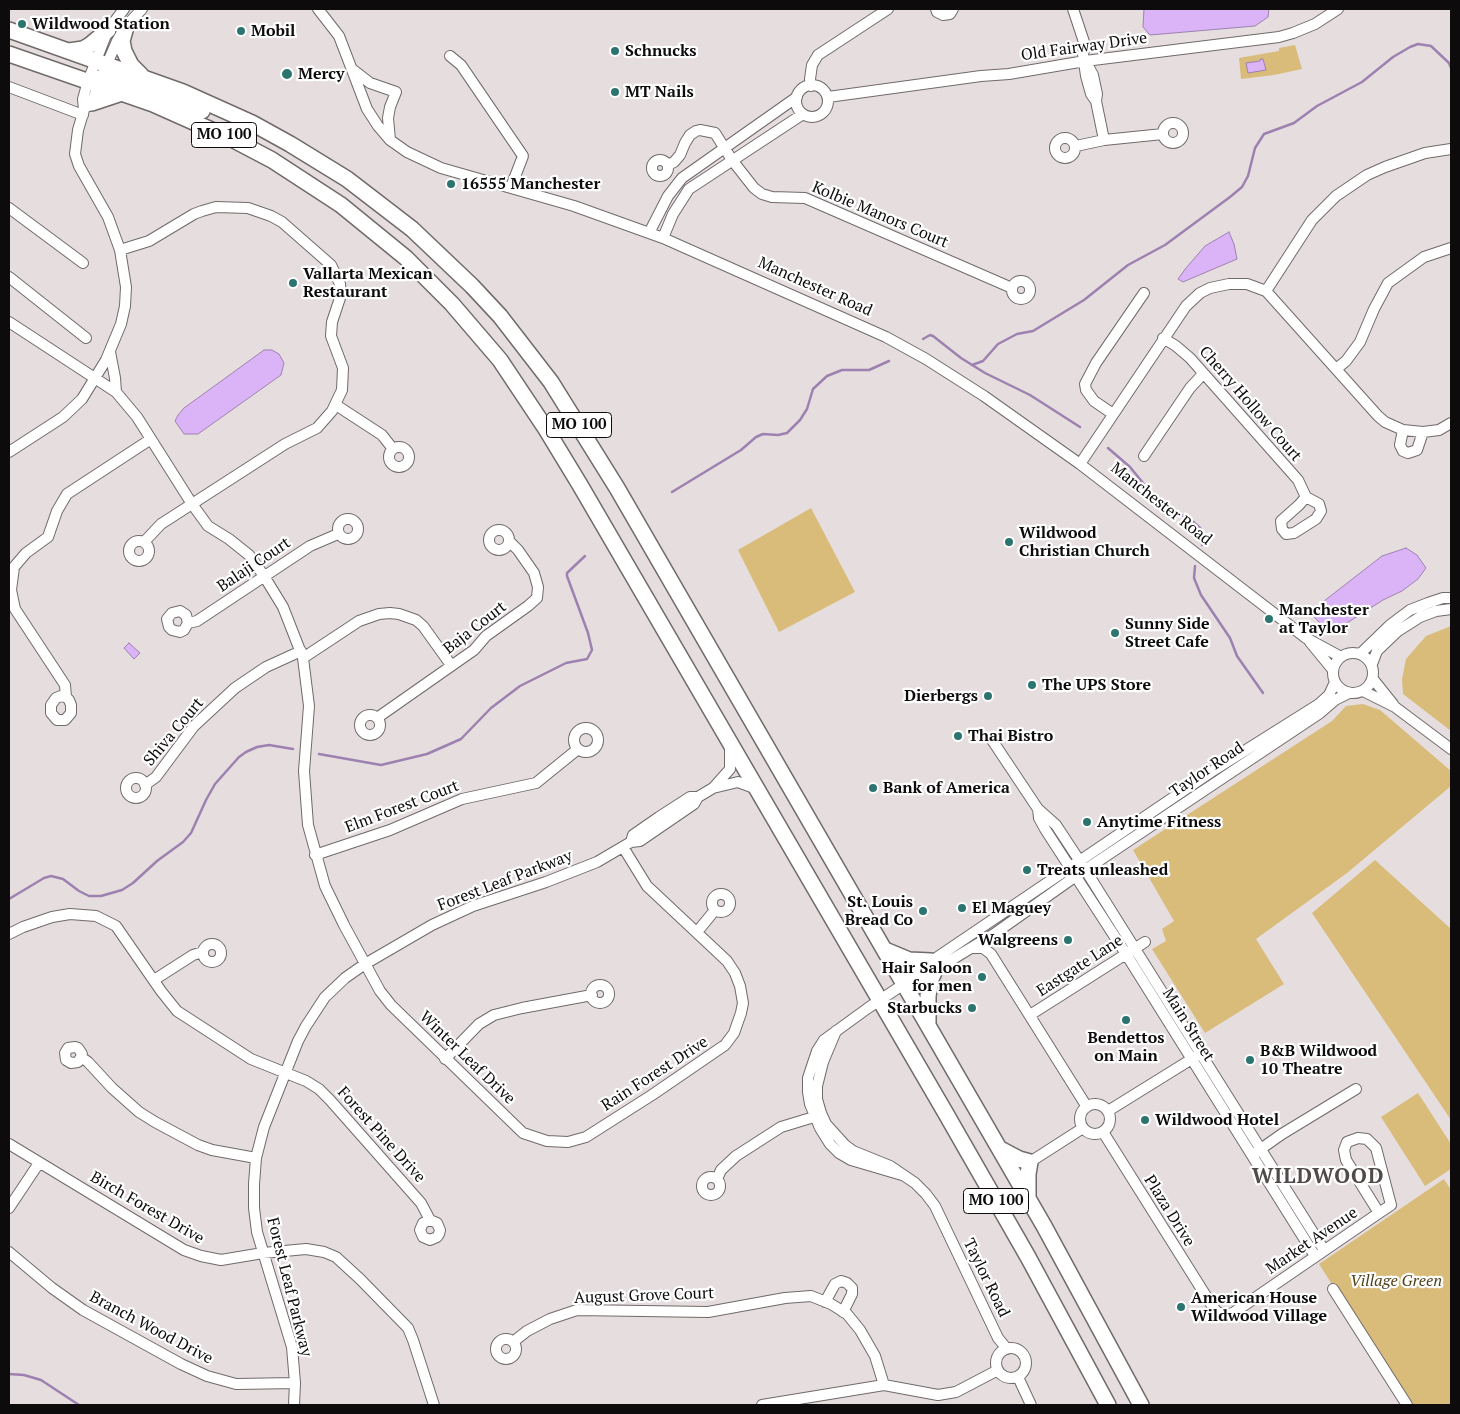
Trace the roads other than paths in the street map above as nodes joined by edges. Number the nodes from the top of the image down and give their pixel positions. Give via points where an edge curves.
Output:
1 (124, 9) edge
2 (142, 9) edge
3 (318, 9) edge
4 (888, 9) edge
5 (936, 9) edge
6 (954, 9) edge
7 (1338, 9) edge
8 (1074, 14) edge
9 (126, 27) junction
10 (9, 30) edge
11 (108, 30) junction
12 (69, 51) junction
13 (9, 54) edge
14 (450, 56) dead end
15 (1084, 57) junction
16 (351, 68) junction
17 (98, 74) junction
18 (142, 76) junction
19 (811, 86) junction
20 (9, 87) edge
21 (122, 93) junction
22 (797, 97) junction
23 (828, 97) junction
24 (86, 109) junction
25 (804, 114) junction
26 (1163, 134) dead end
27 (390, 140) junction
28 (1104, 140) junction
29 (290, 144) junction
30 (1076, 146) dead end
31 (725, 147) junction
32 (1451, 149) edge
33 (732, 160) junction
34 (668, 165) dead end
35 (511, 188) junction
36 (9, 208) edge
37 (649, 233) junction
38 (663, 238) junction
39 (1451, 248) edge
40 (120, 250) junction
41 (83, 263) dead end
42 (9, 277) edge
43 (1012, 288) dead end
44 (1266, 291) junction
45 (1144, 293) dead end
46 (9, 322) edge
47 (86, 338) dead end
48 (1163, 338) junction
49 (110, 352) junction
50 (1336, 369) junction
51 (1203, 374) junction
52 (95, 377) junction
53 (116, 392) junction
54 (336, 405) junction
55 (1113, 414) junction
56 (1451, 423) edge
57 (1402, 430) junction
58 (1423, 432) junction
59 (151, 439) junction
60 (393, 449) dead end
61 (9, 452) edge
62 (1144, 456) dead end
63 (1080, 464) junction
64 (1306, 497) dead end
65 (192, 504) junction
66 (338, 534) dead end
67 (144, 542) dead end
68 (509, 542) dead end
69 (11, 571) edge
70 (264, 576) junction
71 (10, 592) edge
72 (1451, 598) edge
73 (1451, 609) edge
74 (188, 623) dead end
75 (1306, 638) junction
76 (302, 654) junction
77 (1360, 654) junction
78 (1341, 657) junction
79 (1372, 664) junction
80 (451, 665) junction
81 (1333, 670) junction
82 (1373, 679) junction
83 (1335, 682) junction
84 (1363, 691) junction
85 (1349, 693) junction
86 (66, 697) dead end
87 (1395, 707) junction
88 (377, 718) dead end
89 (992, 740) dead end
90 (730, 745) junction
91 (1451, 749) edge
92 (578, 750) dead end
93 (145, 785) dead end
94 (713, 788) junction
95 (757, 789) junction
96 (1038, 809) junction
97 (627, 845) junction
98 (316, 855) junction
99 (1080, 861) junction
100 (1070, 867) junction
101 (1086, 870) junction
102 (1076, 876) junction
103 (715, 910) dead end
104 (697, 932) junction
105 (995, 933) junction
106 (9, 934) edge
107 (1145, 942) dead end
108 (970, 948) junction
109 (884, 950) junction
110 (1131, 951) junction
111 (203, 952) dead end
112 (991, 954) junction
113 (365, 964) junction
114 (933, 966) junction
115 (154, 980) junction
116 (904, 984) junction
117 (592, 996) dead end
118 (880, 1000) junction
119 (1030, 1015) junction
120 (928, 1025) junction
121 (1196, 1056) junction
122 (82, 1057) dead end
123 (445, 1059) junction
124 (285, 1072) junction
125 (1356, 1089) dead end
126 (1087, 1107) junction
127 (1108, 1111) junction
128 (818, 1115) junction
129 (1083, 1128) junction
130 (1103, 1132) junction
131 (568, 1142) joint
132 (9, 1144) edge
133 (1000, 1148) junction
134 (1260, 1149) junction
135 (1251, 1156) junction
136 (256, 1158) junction
137 (1030, 1162) junction
138 (39, 1163) junction
139 (717, 1179) dead end
140 (1028, 1198) junction
141 (9, 1208) edge
142 (1380, 1213) junction
143 (430, 1220) dead end
144 (9, 1252) edge
145 (1319, 1253) junction
146 (262, 1254) junction
147 (1333, 1289) dead end
148 (825, 1302) junction
149 (1211, 1305) joint
150 (844, 1312) junction
151 (513, 1342) dead end
152 (1007, 1349) junction
153 (998, 1370) junction
154 (1018, 1377) junction
155 (295, 1383) junction
156 (884, 1385) junction
157 (294, 1405) edge
158 (434, 1405) edge
159 (762, 1405) edge
160 (1031, 1405) edge
161 (1108, 1405) edge
162 (1141, 1405) edge
163 (1407, 1405) edge

1 - 11 street
2 - 9 street
3 - 16 street, Manchester Road via 339,36
4 - 19 street via 818,56 812,65
5 - 6 street via 943,15
7 - 15 street, Old Fairway Drive via 1315,24 1279,36
8 - 15 street via 1085,45
9 - 17 street
9 - 18 highway via 122,41 124,51
10 - 12 highway, MO 100
11 - 12 highway via 83,49
11 - 17 street
12 - 17 highway, MO 100
13 - 17 highway, MO 100
14 - 35 street via 461,64 522,156
15 - 23 street, Old Fairway Drive via 1008,74
15 - 28 street via 1093,75
16 - 27 street, Manchester Road via 366,109
16 - 27 street via 370,83 396,92 388,118
17 - 18 highway, MO 100
17 - 21 highway, MO 100
17 - 24 street via 83,98
17 - 29 highway
18 - 29 highway, MO 100 via 214,105
19 - 22 street via 803,88
19 - 23 street via 821,88
20 - 24 street
21 - 24 highway
21 - 90 highway, MO 100 via 234,140 300,178 374,231 452,304 500,360 546,429
22 - 25 street via 797,105
22 - 31 street
23 - 25 street via 827,106 820,115
24 - 40 street via 75,142 75,154 108,217
25 - 33 street
26 - 28 street
27 - 35 street, Manchester Road via 441,168
28 - 30 street
29 - 109 highway, MO 100 via 373,198 443,257 500,316 551,382 595,451
31 - 33 street, Kolbie Manors Court
31 - 34 street via 715,133 696,131 690,135 680,155
31 - 37 street via 682,178 668,196
32 - 44 street via 1398,162 1367,175 1336,196 1312,220
33 - 38 street via 689,189
33 - 43 street, Kolbie Manors Court via 762,194 805,198
35 - 37 street, Manchester Road
36 - 41 street
37 - 38 street, Manchester Road
38 - 63 street, Manchester Road via 886,337 956,377
39 - 50 street via 1424,257 1388,283 1360,342
40 - 49 street via 126,287 125,306
40 - 54 street via 149,241 194,214 216,207 248,208 282,222 331,265 340,284 341,295 331,336 343,368 342,390
42 - 47 street
44 - 48 street via 1239,283 1210,288 1186,306
44 - 50 street
45 - 55 street via 1085,384 1094,401
46 - 52 street, Winter Leaf Drive
48 - 51 street, Cherry Hollow Court via 1184,352
48 - 55 street
49 - 52 street
49 - 53 street
50 - 57 street via 1378,416
51 - 62 street
51 - 64 street, Cherry Hollow Court via 1298,480
52 - 53 street, Winter Leaf Drive
52 - 61 street via 82,399 63,417
53 - 59 street, Winter Leaf Drive
54 - 60 street via 382,435
54 - 65 street via 317,428 285,444
55 - 63 street
56 - 58 street via 1439,430
57 - 58 street
57 - 58 street via 1400,444 1408,453 1417,450
59 - 65 street, Winter Leaf Drive
59 - 69 street via 67,494 48,537 20,558
63 - 75 street, Manchester Road
65 - 67 street via 161,524
65 - 70 street, Winter Leaf Drive via 208,526 249,555
66 - 70 street, Balaji Court via 310,546
68 - 80 street, Baja Court via 534,573 537,598
69 - 71 street
70 - 74 street, Balaji Court via 197,621
70 - 76 street, Winter Leaf Drive via 283,607
71 - 86 street via 15,609 66,685
72 - 77 street via 1428,602 1410,610
73 - 79 street via 1420,617 1398,631 1377,651
75 - 78 street, Manchester Road
75 - 81 street, Manchester Road
76 - 80 street, Shiva Court via 359,621 390,613 416,620
76 - 93 street, Shiva Court via 266,667 235,688 194,726 156,777
76 - 98 street, Winter Leaf Drive via 309,706 304,787 308,825
77 - 78 street
77 - 79 street
78 - 81 street
79 - 82 street
80 - 88 street, Baja Court
81 - 83 street
82 - 84 street
82 - 87 street
83 - 85 street
83 - 99 street, Taylor Road via 1329,695 1319,704
84 - 85 street
84 - 87 street
85 - 101 street, Taylor Road
87 - 91 street
89 - 96 street, Main Street
90 - 94 street, Forest Leaf Parkway via 730,769
90 - 95 highway, MO 100
92 - 98 street, Elm Forest Court via 536,783 462,799 390,830
94 - 95 street, Forest Leaf Parkway via 738,782
94 - 97 street, Forest Leaf Parkway via 698,797 690,796 633,835
95 - 118 highway, MO 100
96 - 99 street, Main Street via 1056,825
96 - 100 street, Main Street via 1039,818
97 - 104 street, Rain Forest Drive via 647,886
97 - 113 street, Forest Leaf Parkway via 596,862 473,906
98 - 113 street, Winter Leaf Drive via 325,886
99 - 100 street, Taylor Road
99 - 101 street, Main Street
100 - 102 street, Main Street
100 - 114 street, Taylor Road
101 - 102 street, Taylor Road
101 - 110 street, Main Street
102 - 105 street, Taylor Road
102 - 110 street, Main Street
103 - 104 street
104 - 131 street, Rain Forest Drive via 727,961 740,986 742,1003 734,1033 725,1046 652,1095 586,1137
105 - 108 street, Taylor Road
105 - 112 street via 990,943
106 - 115 street, Forest Pine Drive via 60,915 96,916 116,926
107 - 110 street, Eastgate Lane
108 - 112 street via 983,948
108 - 114 street, Taylor Road
109 - 114 highway
109 - 116 highway, MO 100
110 - 119 street, Eastgate Lane
110 - 121 street, Main Street
111 - 115 street
112 - 119 street
113 - 123 street, Winter Leaf Drive via 391,1005
113 - 124 street, Forest Leaf Parkway via 325,997 306,1026
114 - 116 street, Taylor Road via 911,975
114 - 120 highway
115 - 124 street, Forest Pine Drive via 185,1017 251,1059
116 - 118 street, Taylor Road
116 - 120 highway, MO 100
117 - 123 street via 494,1015 479,1024
118 - 128 street, Taylor Road via 836,1031 818,1080
118 - 161 highway, MO 100 via 1028,1257
119 - 126 street
120 - 133 highway, MO 100
121 - 127 street
121 - 134 street, Main Street
121 - 135 street, Main Street
122 - 136 street via 112,1088 155,1122 212,1150
123 - 131 street, Winter Leaf Drive via 523,1133 547,1141
124 - 136 street, Forest Leaf Parkway
124 - 143 street, Forest Pine Drive via 306,1081 330,1100 421,1203
125 - 134 street
126 - 127 street via 1096,1104
126 - 129 street via 1080,1116
127 - 130 street via 1110,1123
128 - 139 street via 780,1127 736,1156 721,1170
128 - 152 street, Taylor Road via 844,1145 890,1166 926,1194 935,1206 998,1338
129 - 130 street via 1092,1134
129 - 137 street
130 - 149 street, Plaza Drive
132 - 138 street, Birch Forest Drive
133 - 137 highway
133 - 140 highway, MO 100
134 - 135 street
134 - 145 street, Main Street
135 - 145 street, Main Street
136 - 146 street, Forest Leaf Parkway via 254,1208
137 - 140 highway
138 - 141 street
138 - 146 street, Birch Forest Drive via 184,1250 221,1260
140 - 162 highway, MO 100
142 - 142 street, Market Avenue via 1390,1206 1376,1148 1367,1139 1358,1138 1348,1142 1344,1150 1346,1160
142 - 145 street, Market Avenue
144 - 155 street, Branch Wood Drive via 83,1310 207,1376 236,1384
145 - 149 street, Market Avenue via 1233,1313 1224,1315
146 - 155 street, Forest Leaf Parkway via 292,1348
146 - 158 street, Birch Forest Drive via 306,1249 336,1257 342,1262 408,1328
147 - 163 street
148 - 150 street, August Grove Court
148 - 150 street via 835,1284 847,1283 852,1294
148 - 151 street, August Grove Court via 811,1296 708,1312 577,1310 550,1319
150 - 156 street, August Grove Court via 860,1330 875,1356
152 - 153 street via 997,1357
152 - 154 street, Taylor Road via 1019,1350 1025,1357 1025,1370
153 - 154 street via 1007,1378
153 - 156 street via 956,1392 938,1396
154 - 160 street
155 - 157 street, Forest Leaf Parkway
156 - 159 street

